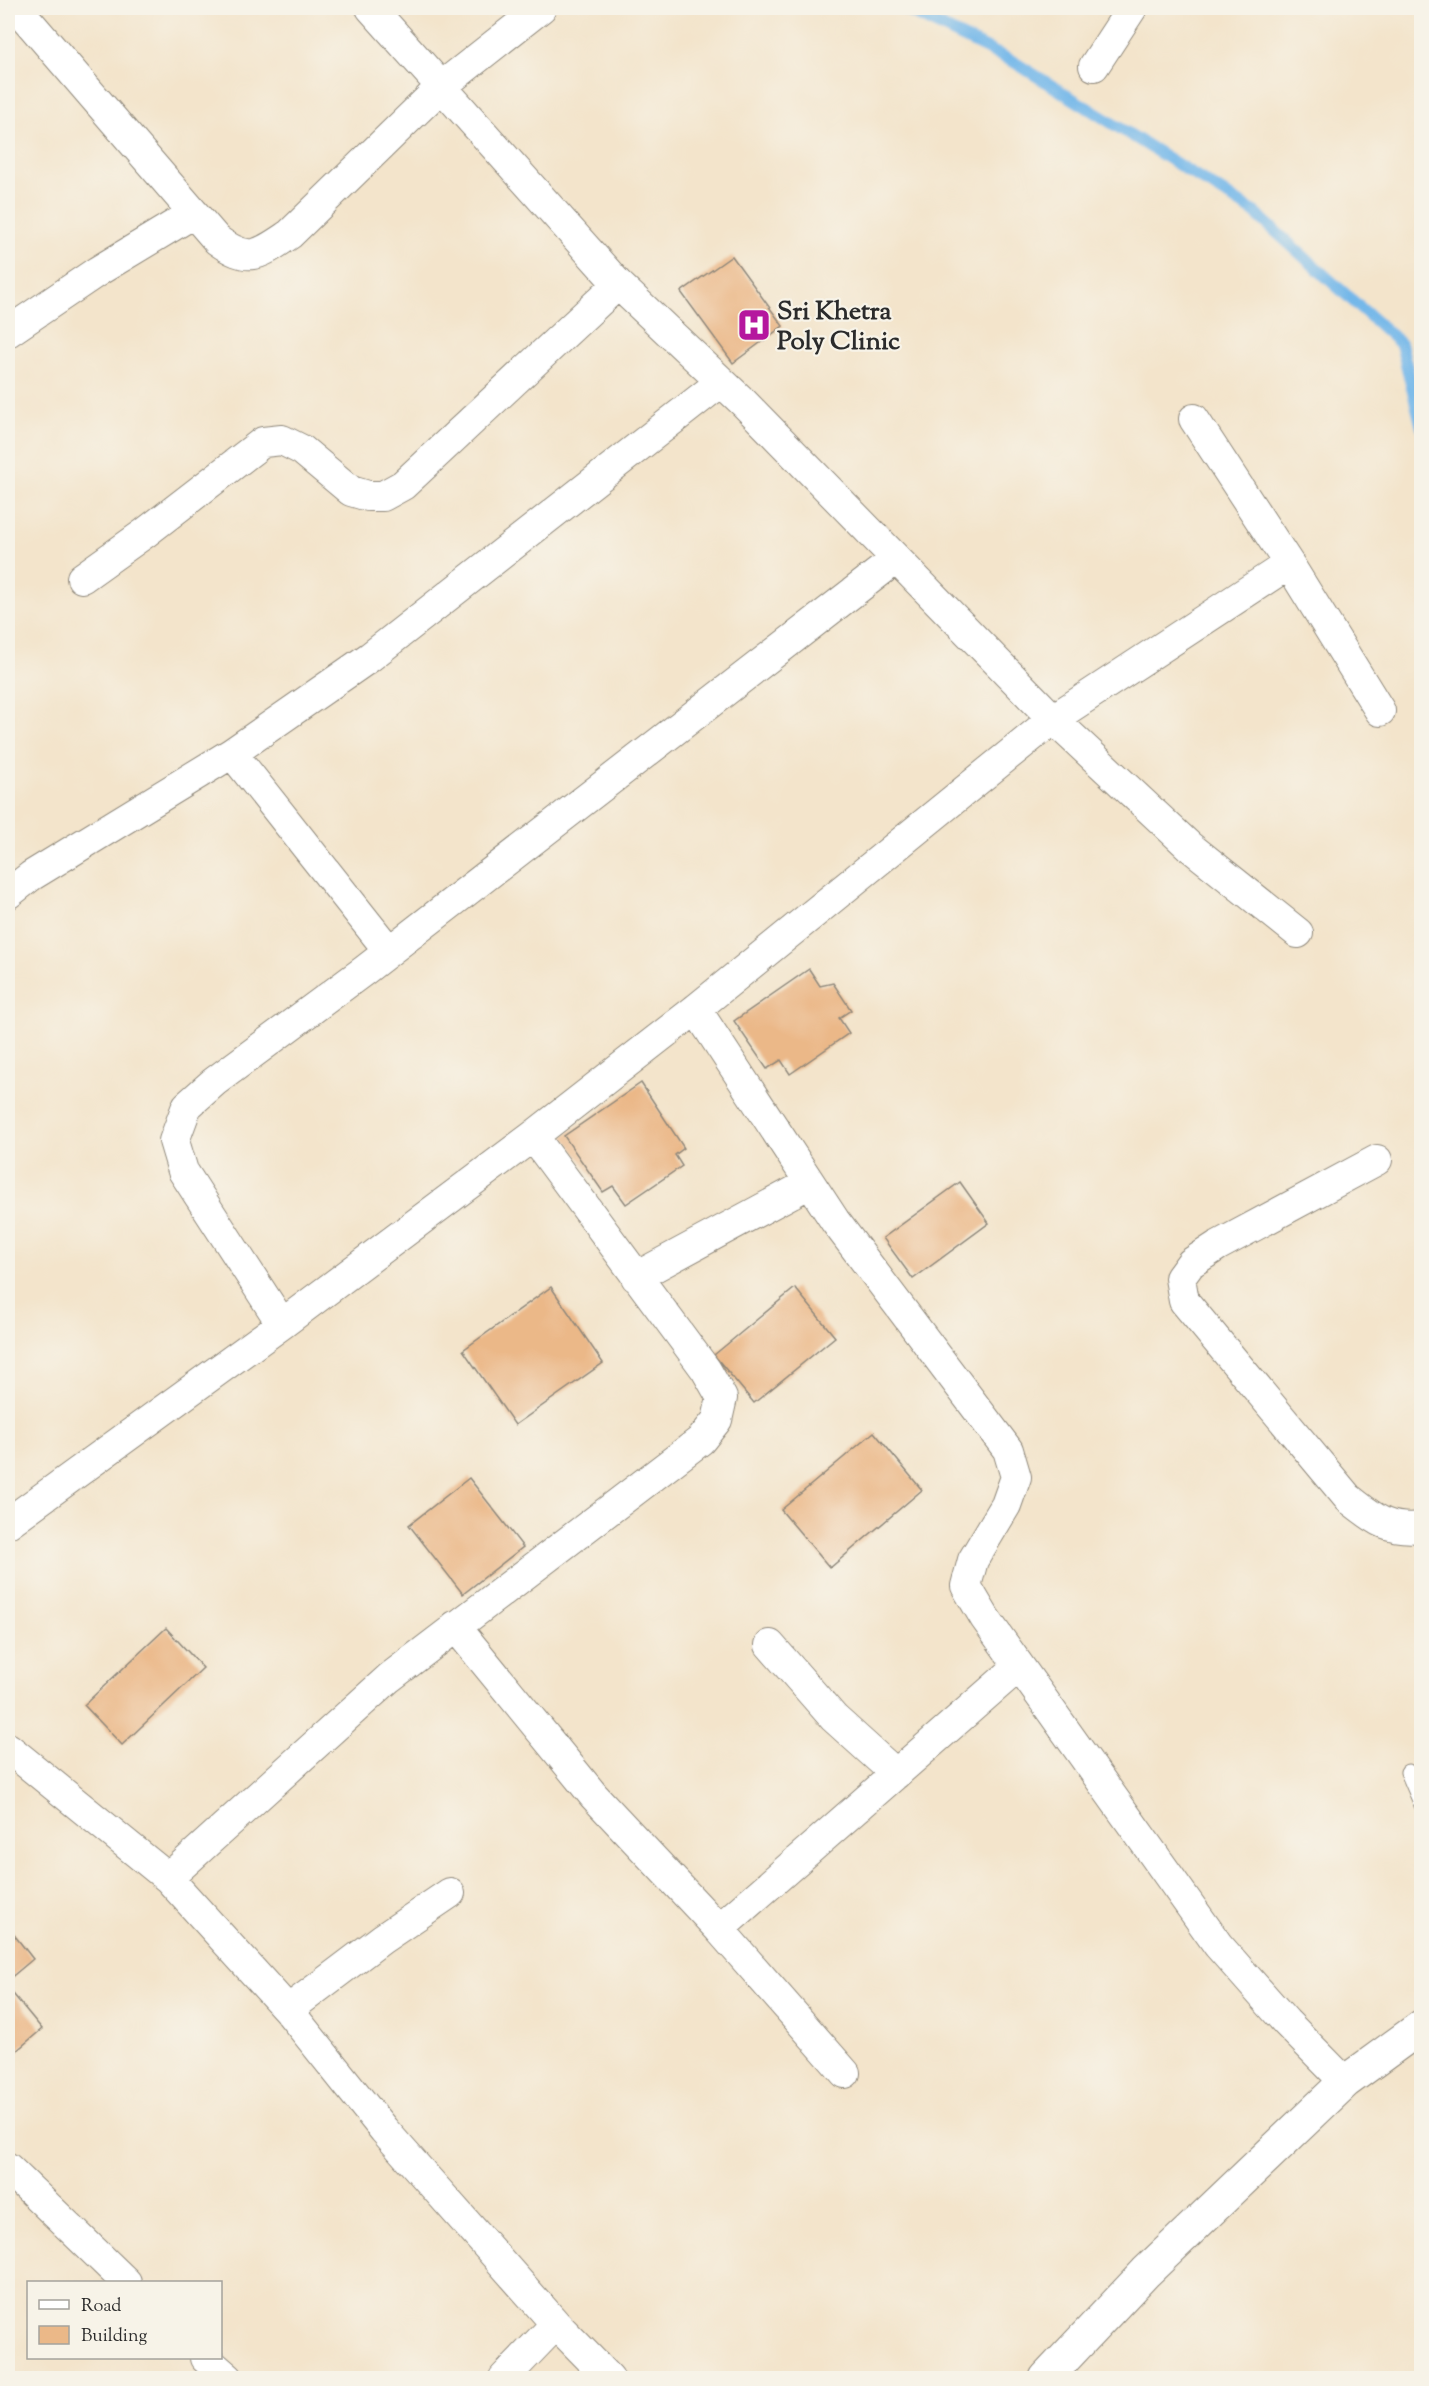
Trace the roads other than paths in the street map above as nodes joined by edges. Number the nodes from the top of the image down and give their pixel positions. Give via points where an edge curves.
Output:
1 (17, 8) edge
2 (370, 8) edge
3 (541, 8) edge
4 (1132, 8) edge
5 (1094, 66) dead end
6 (442, 86) junction
7 (194, 213) junction
8 (618, 284) junction
9 (8, 332) edge
10 (721, 382) junction
11 (1194, 419) dead end
12 (896, 559) junction
13 (1289, 564) junction
14 (82, 578) dead end
15 (1380, 711) dead end
16 (1053, 719) junction
17 (232, 753) junction
18 (8, 894) edge
19 (1298, 933) dead end
20 (390, 951) junction
21 (696, 1009) junction
22 (533, 1136) junction
23 (1377, 1160) dead end
24 (810, 1183) junction
25 (636, 1277) junction
26 (282, 1324) junction
27 (8, 1523) edge
28 (1422, 1527) edge
29 (454, 1626) junction
30 (770, 1644) dead end
31 (1019, 1666) junction
32 (8, 1748) edge
33 (1408, 1772) dead end
34 (896, 1774) junction
35 (1422, 1805) edge
36 (168, 1878) junction
37 (450, 1893) dead end
38 (719, 1929) junction
39 (288, 2010) junction
40 (1422, 2026) edge
41 (845, 2073) dead end
42 (1345, 2082) junction
43 (8, 2168) edge
44 (124, 2281) edge
45 (556, 2324) junction
46 (206, 2359) edge
47 (228, 2379) edge
48 (504, 2379) edge
49 (609, 2379) edge
50 (1046, 2379) edge

1 - 7 street
2 - 6 street
3 - 6 street
4 - 5 street
6 - 7 street via 291,234 268,248 252,255 235,253 217,240
6 - 8 street
7 - 9 street
8 - 10 street
8 - 14 street via 403,485 383,496 351,491 302,450 282,440 263,442
10 - 12 street
10 - 17 street via 370,657
11 - 13 street
12 - 16 street
12 - 20 street
13 - 15 street
13 - 16 street
16 - 19 street via 1189,846
16 - 21 street
17 - 18 street
17 - 20 street
20 - 26 street via 214,1082 187,1106 174,1141 183,1171
21 - 22 street
21 - 24 street
22 - 25 street
22 - 26 street
23 - 28 street via 1218,1246 1191,1263 1180,1278 1184,1301 1348,1498 1378,1521 1402,1529
24 - 25 street
24 - 31 street via 1008,1450 1016,1478 1006,1504 973,1560 966,1586
25 - 29 street via 706,1370 722,1398 717,1420 701,1440
26 - 27 street
29 - 36 street via 389,1678
29 - 38 street via 594,1796
30 - 34 street via 834,1718
31 - 34 street
31 - 42 street via 1218,1945
32 - 36 street
33 - 35 lane
34 - 38 street
36 - 39 street
37 - 39 street
38 - 41 street
39 - 45 street via 384,2130
40 - 42 street
42 - 50 street via 1146,2272
43 - 44 street
45 - 48 street
45 - 49 street
46 - 47 street

